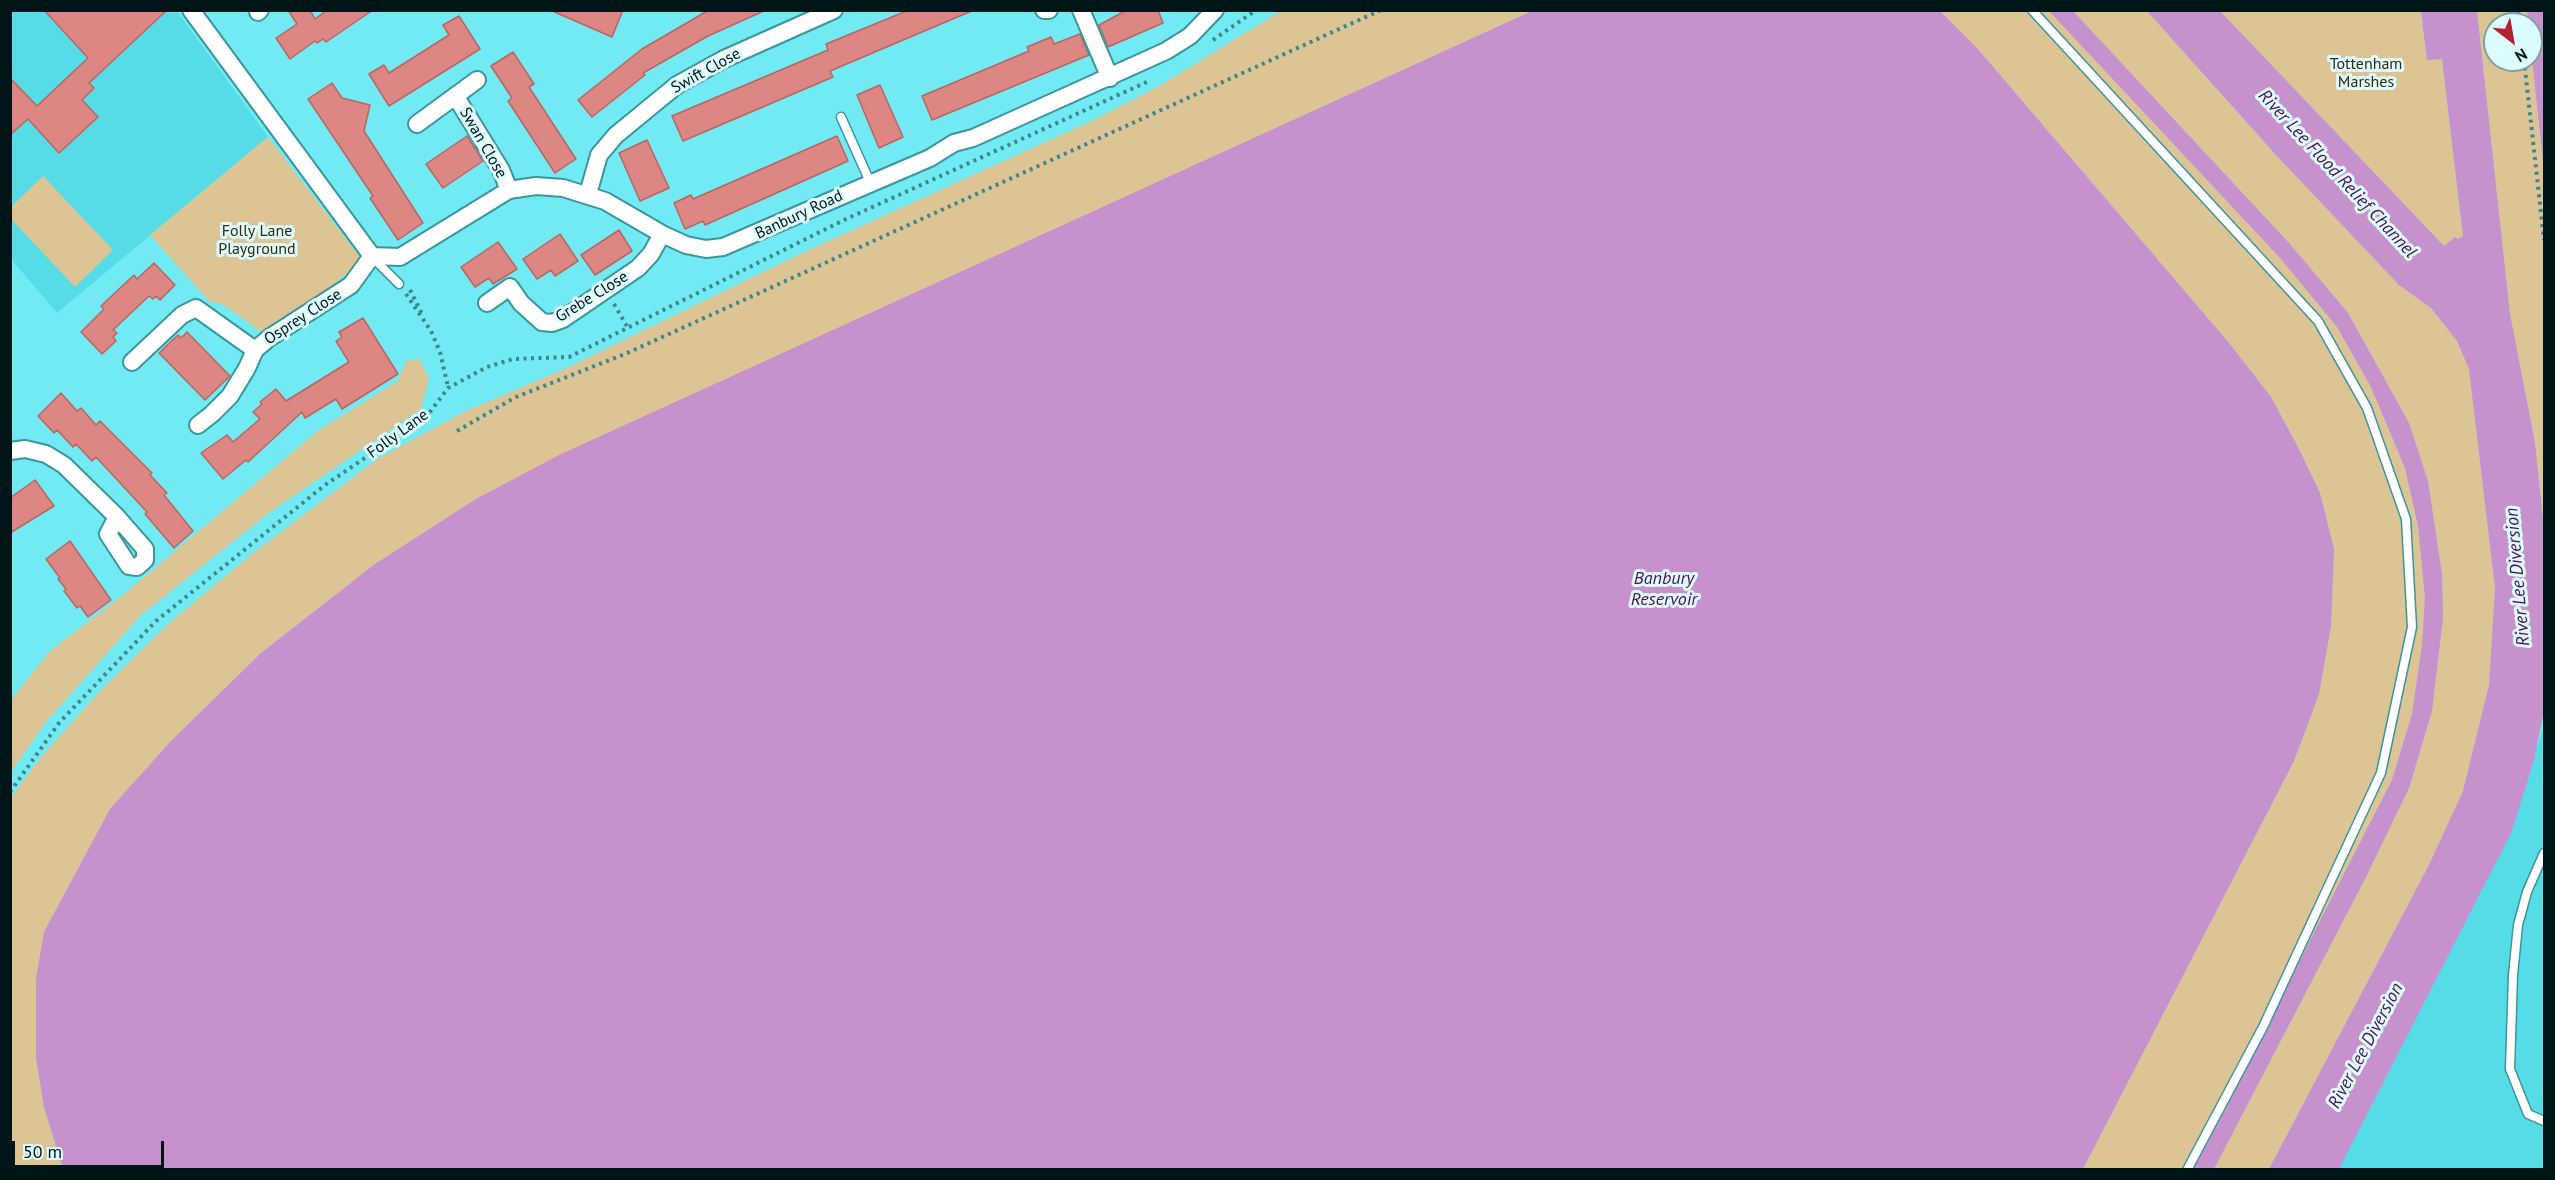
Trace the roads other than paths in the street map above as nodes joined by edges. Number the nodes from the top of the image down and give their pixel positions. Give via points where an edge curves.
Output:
1 (191, 10) edge
2 (834, 10) edge
3 (1044, 10) edge
4 (1049, 10) edge
5 (1081, 10) edge
6 (1215, 10) edge
7 (2032, 10) edge
8 (1110, 78) junction
9 (477, 80) dead end
10 (456, 97) junction
11 (841, 117) dead end
12 (417, 124) dead end
13 (870, 183) junction
14 (509, 190) junction
15 (588, 194) junction
16 (662, 234) junction
17 (372, 256) junction
18 (399, 284) road end
19 (487, 303) dead end
20 (255, 350) junction
21 (132, 362) dead end
22 (198, 425) dead end
23 (10, 451) edge
24 (117, 517) dead end
25 (2544, 853) edge
26 (2544, 1121) edge
27 (2187, 1170) edge

1 - 17 street
2 - 15 street, Swift Close via 676,85 616,135 599,155
3 - 4 street
5 - 8 street
6 - 8 street, Banbury Road via 1190,36
7 - 27 lane via 2318,321 2367,408 2406,519 2412,627 2381,774 2263,1027
8 - 13 street, Banbury Road
9 - 10 street, Swan Close
10 - 12 street, Swan Close
10 - 14 street, Swan Close
11 - 13 lane
13 - 16 street, Banbury Road via 723,247 696,247
14 - 15 street, Banbury Road via 536,186
14 - 17 street, Banbury Road via 400,257
15 - 16 street, Banbury Road
16 - 19 street, Grebe Close via 638,268 563,319 542,322 510,287
17 - 18 lane
17 - 20 street, Osprey Close via 351,285
20 - 21 street, Osprey Close via 196,308 182,315
20 - 22 street, Osprey Close via 230,396
23 - 24 street via 26,449 46,454 64,465
25 - 26 lane via 2518,925 2510,1069 2528,1114

